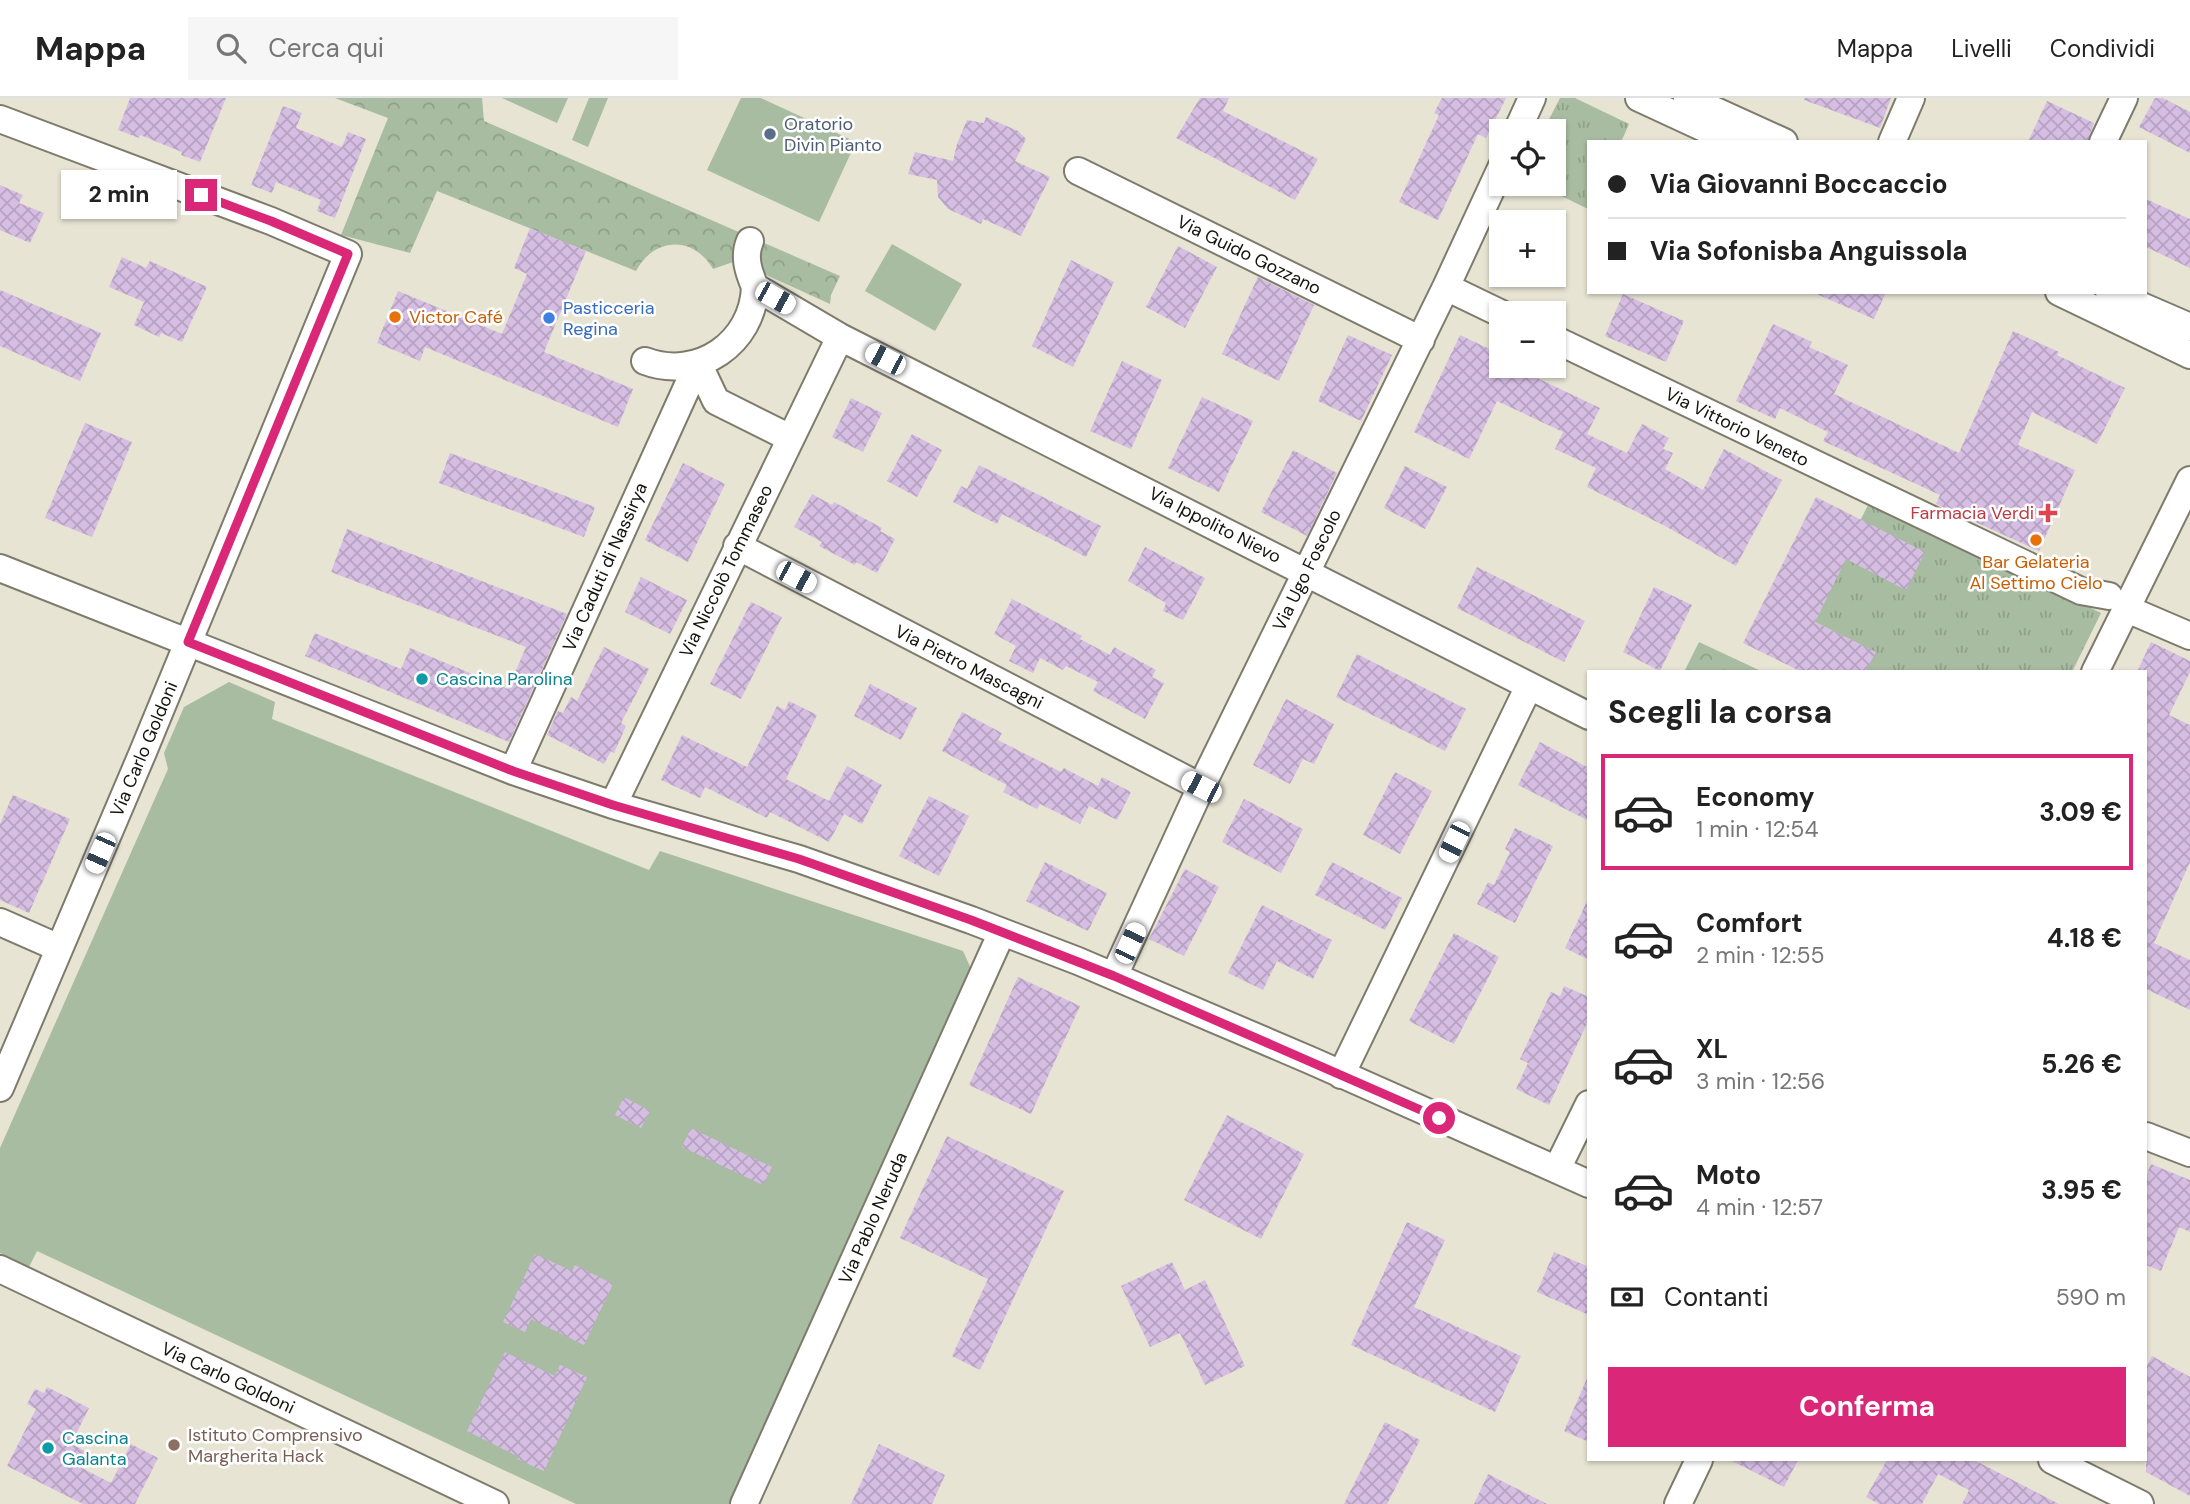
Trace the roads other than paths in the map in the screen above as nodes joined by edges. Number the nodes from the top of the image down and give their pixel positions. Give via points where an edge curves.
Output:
1 (1532, 98) edge
2 (1639, 98) edge
3 (1686, 98) edge
4 (1911, 98) edge
5 (2124, 98) edge
6 (0, 119) edge
7 (1522, 119) edge
8 (1730, 140) edge
9 (1780, 140) edge
10 (1893, 140) edge
11 (2104, 140) edge
12 (1078, 171) dead end
13 (1489, 194) edge
14 (750, 241) dead end
15 (755, 287) junction
16 (1446, 287) junction
17 (2063, 294) edge
18 (2114, 294) edge
19 (1489, 308) edge
20 (2190, 327) edge
21 (840, 337) junction
22 (1421, 340) junction
23 (1566, 345) edge
24 (2190, 355) edge
25 (645, 361) dead end
26 (698, 363) junction
27 (790, 438) junction
28 (2190, 480) edge
29 (737, 546) junction
30 (0, 568) edge
31 (1306, 571) junction
32 (2118, 602) junction
33 (2190, 636) edge
34 (188, 642) junction
35 (2096, 670) edge
36 (1529, 686) junction
37 (1587, 715) edge
38 (513, 771) junction
39 (1201, 787) junction
40 (613, 805) junction
41 (0, 922) edge
42 (1002, 932) junction
43 (59, 948) junction
44 (1114, 976) junction
45 (1341, 1075) junction
46 (0, 1088) edge
47 (1587, 1108) edge
48 (2147, 1136) edge
49 (2190, 1153) edge
50 (1557, 1169) junction
51 (1587, 1183) edge
52 (0, 1269) edge
53 (1699, 1461) edge
54 (2054, 1461) edge
55 (495, 1504) edge
56 (744, 1504) edge
57 (1678, 1504) edge
58 (2140, 1504) edge

1 - 7 street
2 - 8 street
3 - 9 street
4 - 10 street
5 - 11 street
6 - 34 street, Via Carlo Goldoni via 348,254
12 - 22 street, Via Guido Gozzano
13 - 16 street, Via Ugo Foscolo
14 - 15 street via 747,257
15 - 21 street, Via Ippolito Nievo
15 - 26 street via 750,316 740,334 723,352
16 - 19 street
16 - 22 street, Via Ugo Foscolo
17 - 24 street
18 - 20 street
21 - 27 street, Via Niccolò Tommaseo
21 - 31 street, Via Ippolito Nievo
22 - 31 street, Via Ugo Foscolo
23 - 32 street, Via Vittorio Veneto via 1920,516 2081,591
25 - 26 street via 668,366
26 - 27 street via 716,401
26 - 38 street, Via Caduti di Nassirya
27 - 29 street, Via Niccolò Tommaseo
28 - 32 street
29 - 39 street, Via Pietro Mascagni
29 - 40 street, Via Niccolò Tommaseo
30 - 34 street
31 - 36 street, Via Ippolito Nievo
31 - 39 street, Via Ugo Foscolo
32 - 33 street, Via Vittorio Veneto
32 - 35 street
34 - 38 street
34 - 43 street, Via Carlo Goldoni
36 - 37 street, Via Ippolito Nievo
36 - 45 street
38 - 40 street
39 - 44 street, Via Ugo Foscolo
40 - 42 street via 799,859
41 - 43 street
42 - 44 street
42 - 56 street, Via Pablo Neruda
43 - 46 street, Via Carlo Goldoni
44 - 45 street
45 - 50 street
47 - 50 street
48 - 49 street
50 - 51 street
52 - 55 street, Via Carlo Goldoni
53 - 57 street
54 - 58 street

